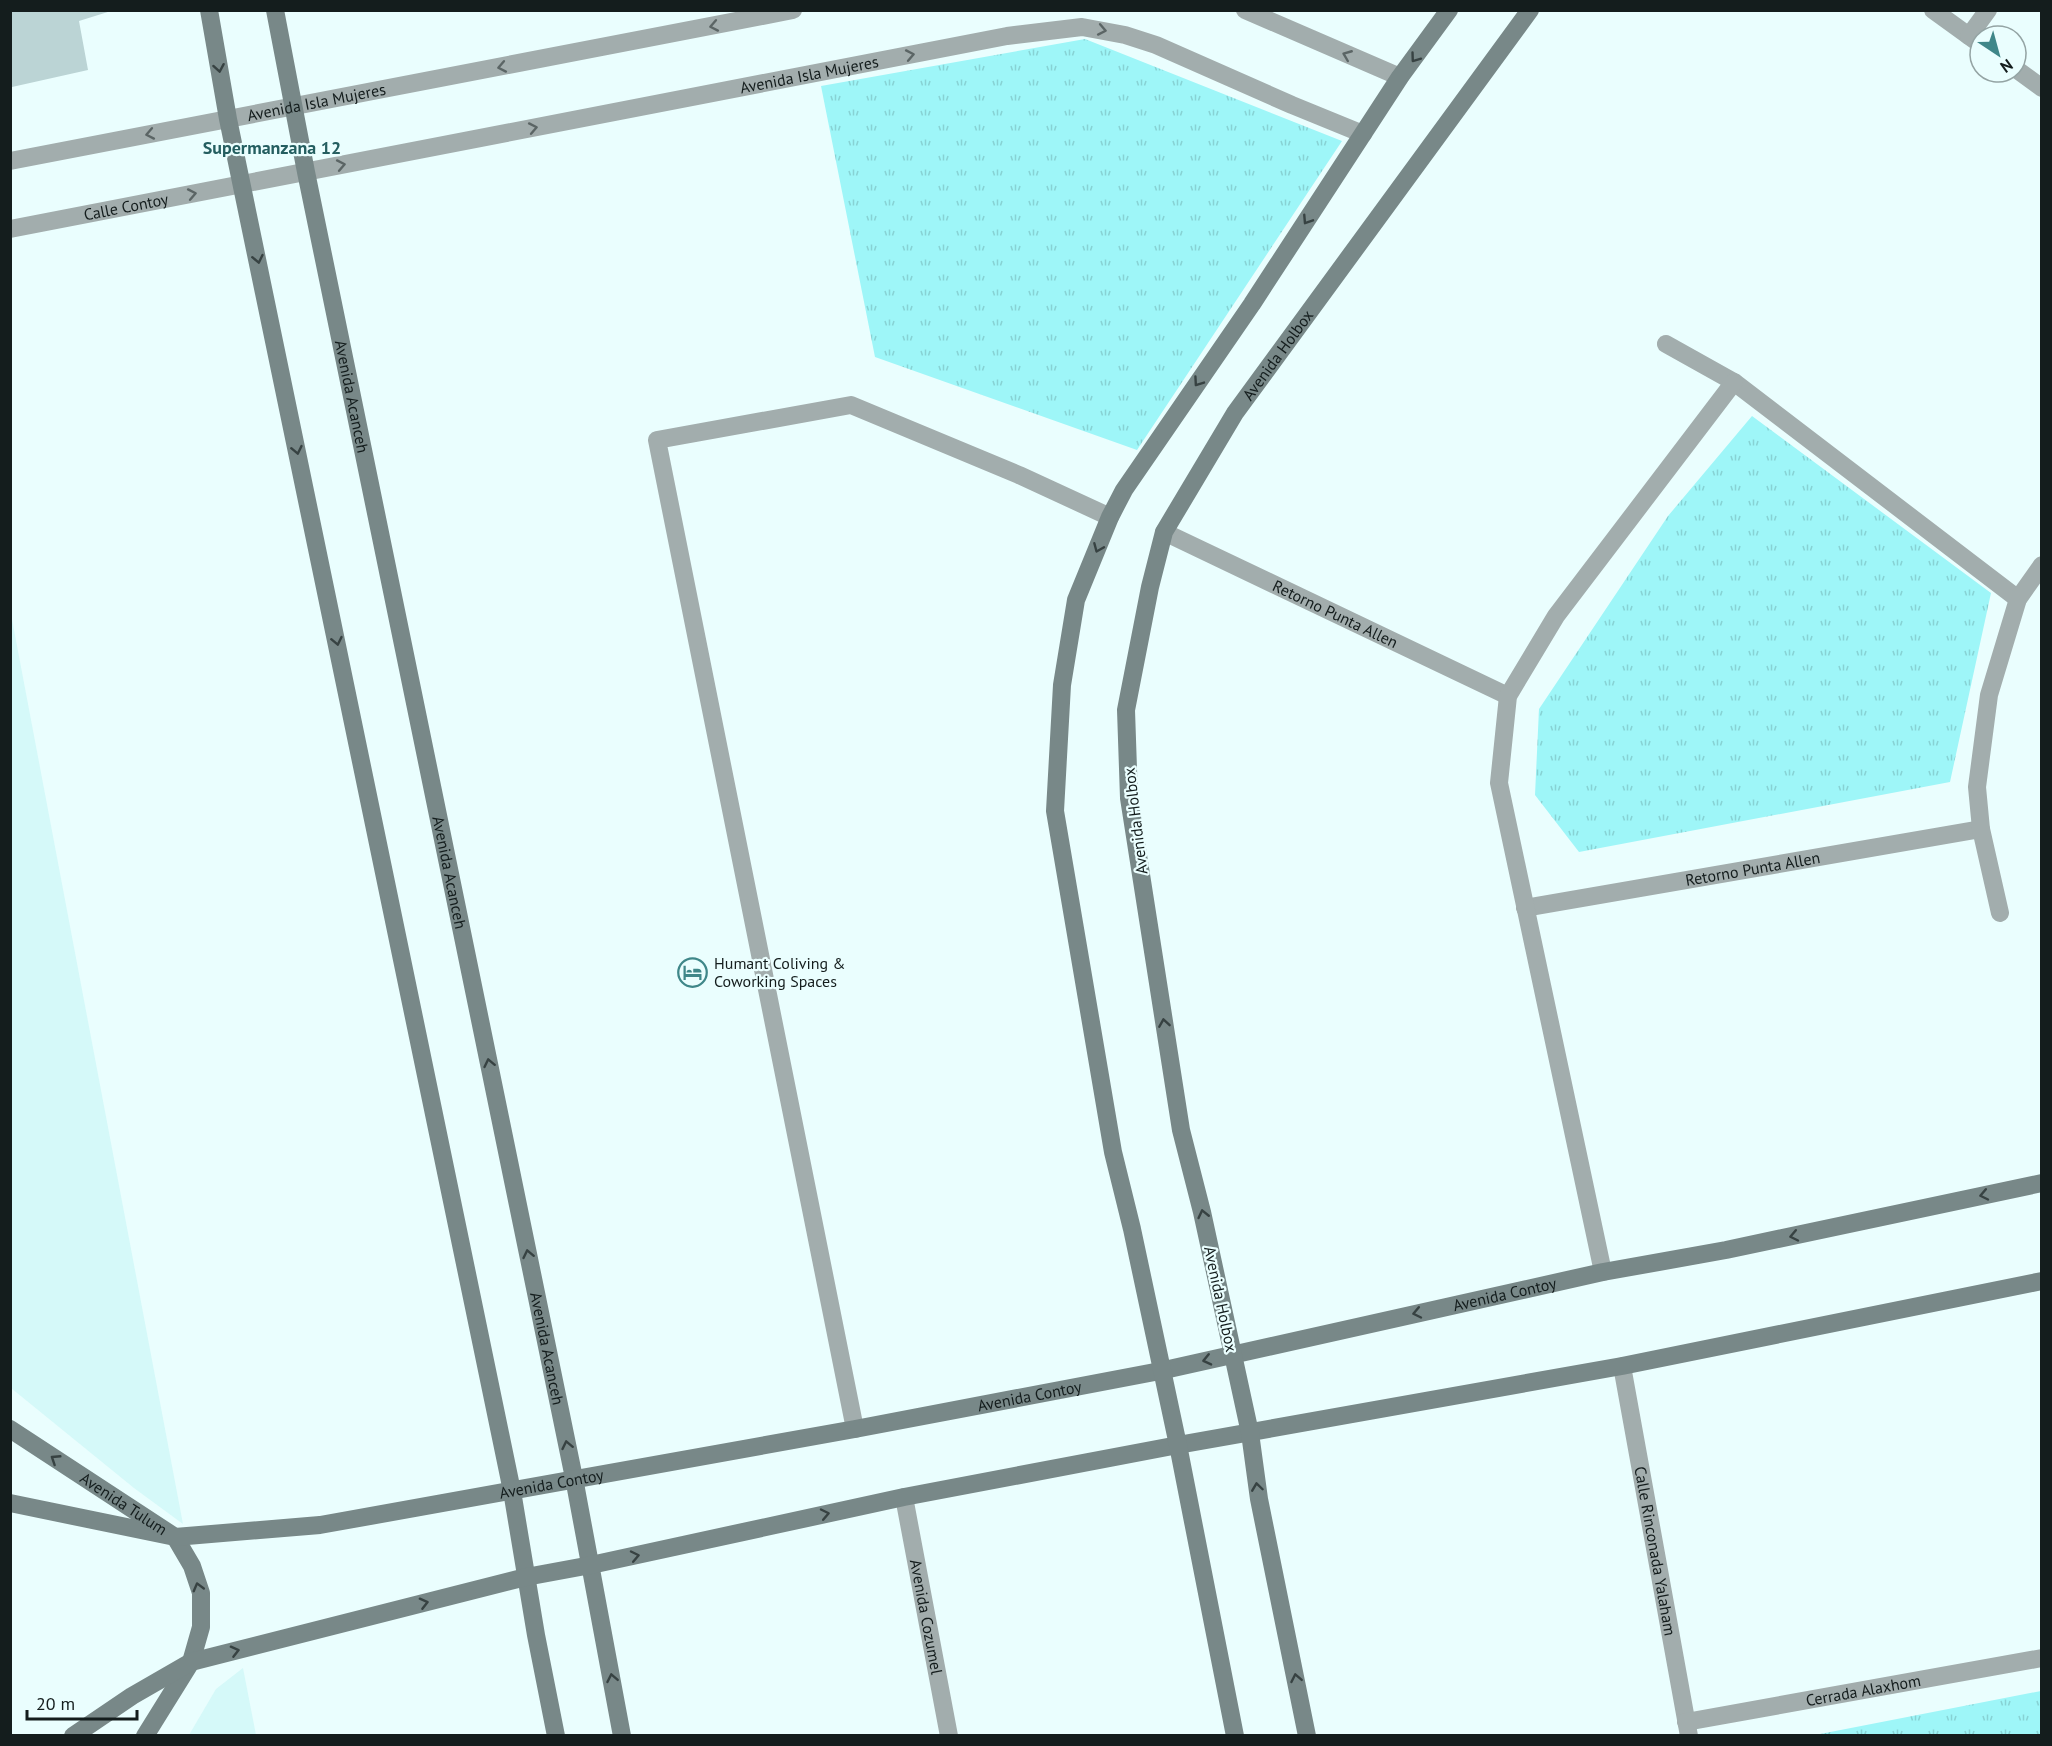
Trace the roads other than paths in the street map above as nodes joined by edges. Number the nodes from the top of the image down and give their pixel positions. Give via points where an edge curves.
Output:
1 (209, 10) edge
2 (274, 10) edge
3 (793, 10) edge
4 (1245, 10) edge
5 (1449, 10) edge
6 (1530, 10) edge
7 (1933, 10) edge
8 (1988, 10) edge
9 (1982, 24) edge
10 (1968, 35) edge
11 (1400, 77) junction
12 (2028, 78) edge
13 (2042, 88) edge
14 (293, 107) junction
15 (228, 120) junction
16 (1363, 134) junction
17 (10, 161) edge
18 (306, 172) junction
19 (243, 184) junction
20 (10, 229) edge
21 (1666, 344) dead end
22 (1734, 382) junction
23 (1110, 517) junction
24 (1164, 532) junction
25 (2042, 565) edge
26 (2018, 599) junction
27 (1508, 696) junction
28 (1981, 829) junction
29 (1525, 908) junction
30 (2000, 913) dead end
31 (2042, 1183) edge
32 (1603, 1272) junction
33 (2042, 1281) edge
34 (1233, 1354) junction
35 (1622, 1366) junction
36 (1160, 1371) junction
37 (10, 1429) edge
38 (855, 1429) junction
39 (1250, 1433) junction
40 (1178, 1445) junction
41 (574, 1478) junction
42 (512, 1491) junction
43 (904, 1497) junction
44 (10, 1503) edge
45 (175, 1537) junction
46 (591, 1565) junction
47 (526, 1577) junction
48 (2042, 1658) edge
49 (191, 1662) junction
50 (1687, 1729) edge
51 (73, 1736) edge
52 (145, 1736) edge
53 (556, 1736) edge
54 (622, 1736) edge
55 (949, 1736) edge
56 (1235, 1736) edge
57 (1307, 1736) edge

1 -> 15 street
2 - 14 street, Avenida Acanceh
3 -> 14 street, Avenida Isla Mujeres
11 -> 4 street
5 -> 11 street
6 - 24 street, Avenida Holbox via 1235,413
7 - 10 street
8 - 9 street
11 - 16 street
12 - 13 street
14 - 15 street, Avenida Isla Mujeres
14 - 18 street, Avenida Acanceh
15 -> 17 street
15 - 19 street
18 -> 16 street, Avenida Isla Mujeres via 1007,36 1082,27 1156,45
16 -> 23 street via 1124,490
18 - 19 street, Avenida Isla Mujeres
41 -> 18 street, Avenida Acanceh
20 -> 19 street, Calle Contoy
19 -> 42 street
21 - 22 street
22 - 26 street
22 - 27 street via 1556,616
23 -> 36 street via 1076,600 1062,685 1055,811 1113,1152
23 - 38 street via 851,405 657,440
24 - 27 street, Retorno Punta Allen
34 -> 24 street, Avenida Holbox via 1181,1130 1129,798 1126,710
25 - 26 street
26 - 28 street via 1989,695 1977,787
27 - 29 street via 1498,783
28 - 29 street, Retorno Punta Allen
28 - 30 street
29 - 32 street
31 -> 32 street, Avenida Contoy
32 -> 34 street, Avenida Contoy
33 - 35 street
34 -> 36 street, Avenida Contoy
34 - 39 street, Avenida Holbox
35 - 39 street
35 - 50 street, Calle Rinconada Yalaham
36 - 38 street, Avenida Contoy
36 - 40 street
45 -> 37 street, Avenida Tulum
38 - 41 street, Avenida Contoy
39 - 40 street
57 -> 39 street, Avenida Holbox via 1259,1499
40 - 43 street
40 - 56 street
41 - 42 street, Avenida Contoy
41 - 46 street, Avenida Acanceh
42 - 45 street, Avenida Contoy via 320,1525
42 - 47 street
46 -> 43 street
43 - 55 street, Avenida Cozumel
44 - 45 street, Avenida Contoy
49 -> 45 street, Avenida Tulum via 201,1627 201,1593 192,1566
46 - 47 street
54 -> 46 street, Avenida Acanceh
49 -> 47 street
47 - 53 street
48 - 50 street, Cerrada Alaxhom
49 - 51 street
49 - 52 street, Avenida Tulum

